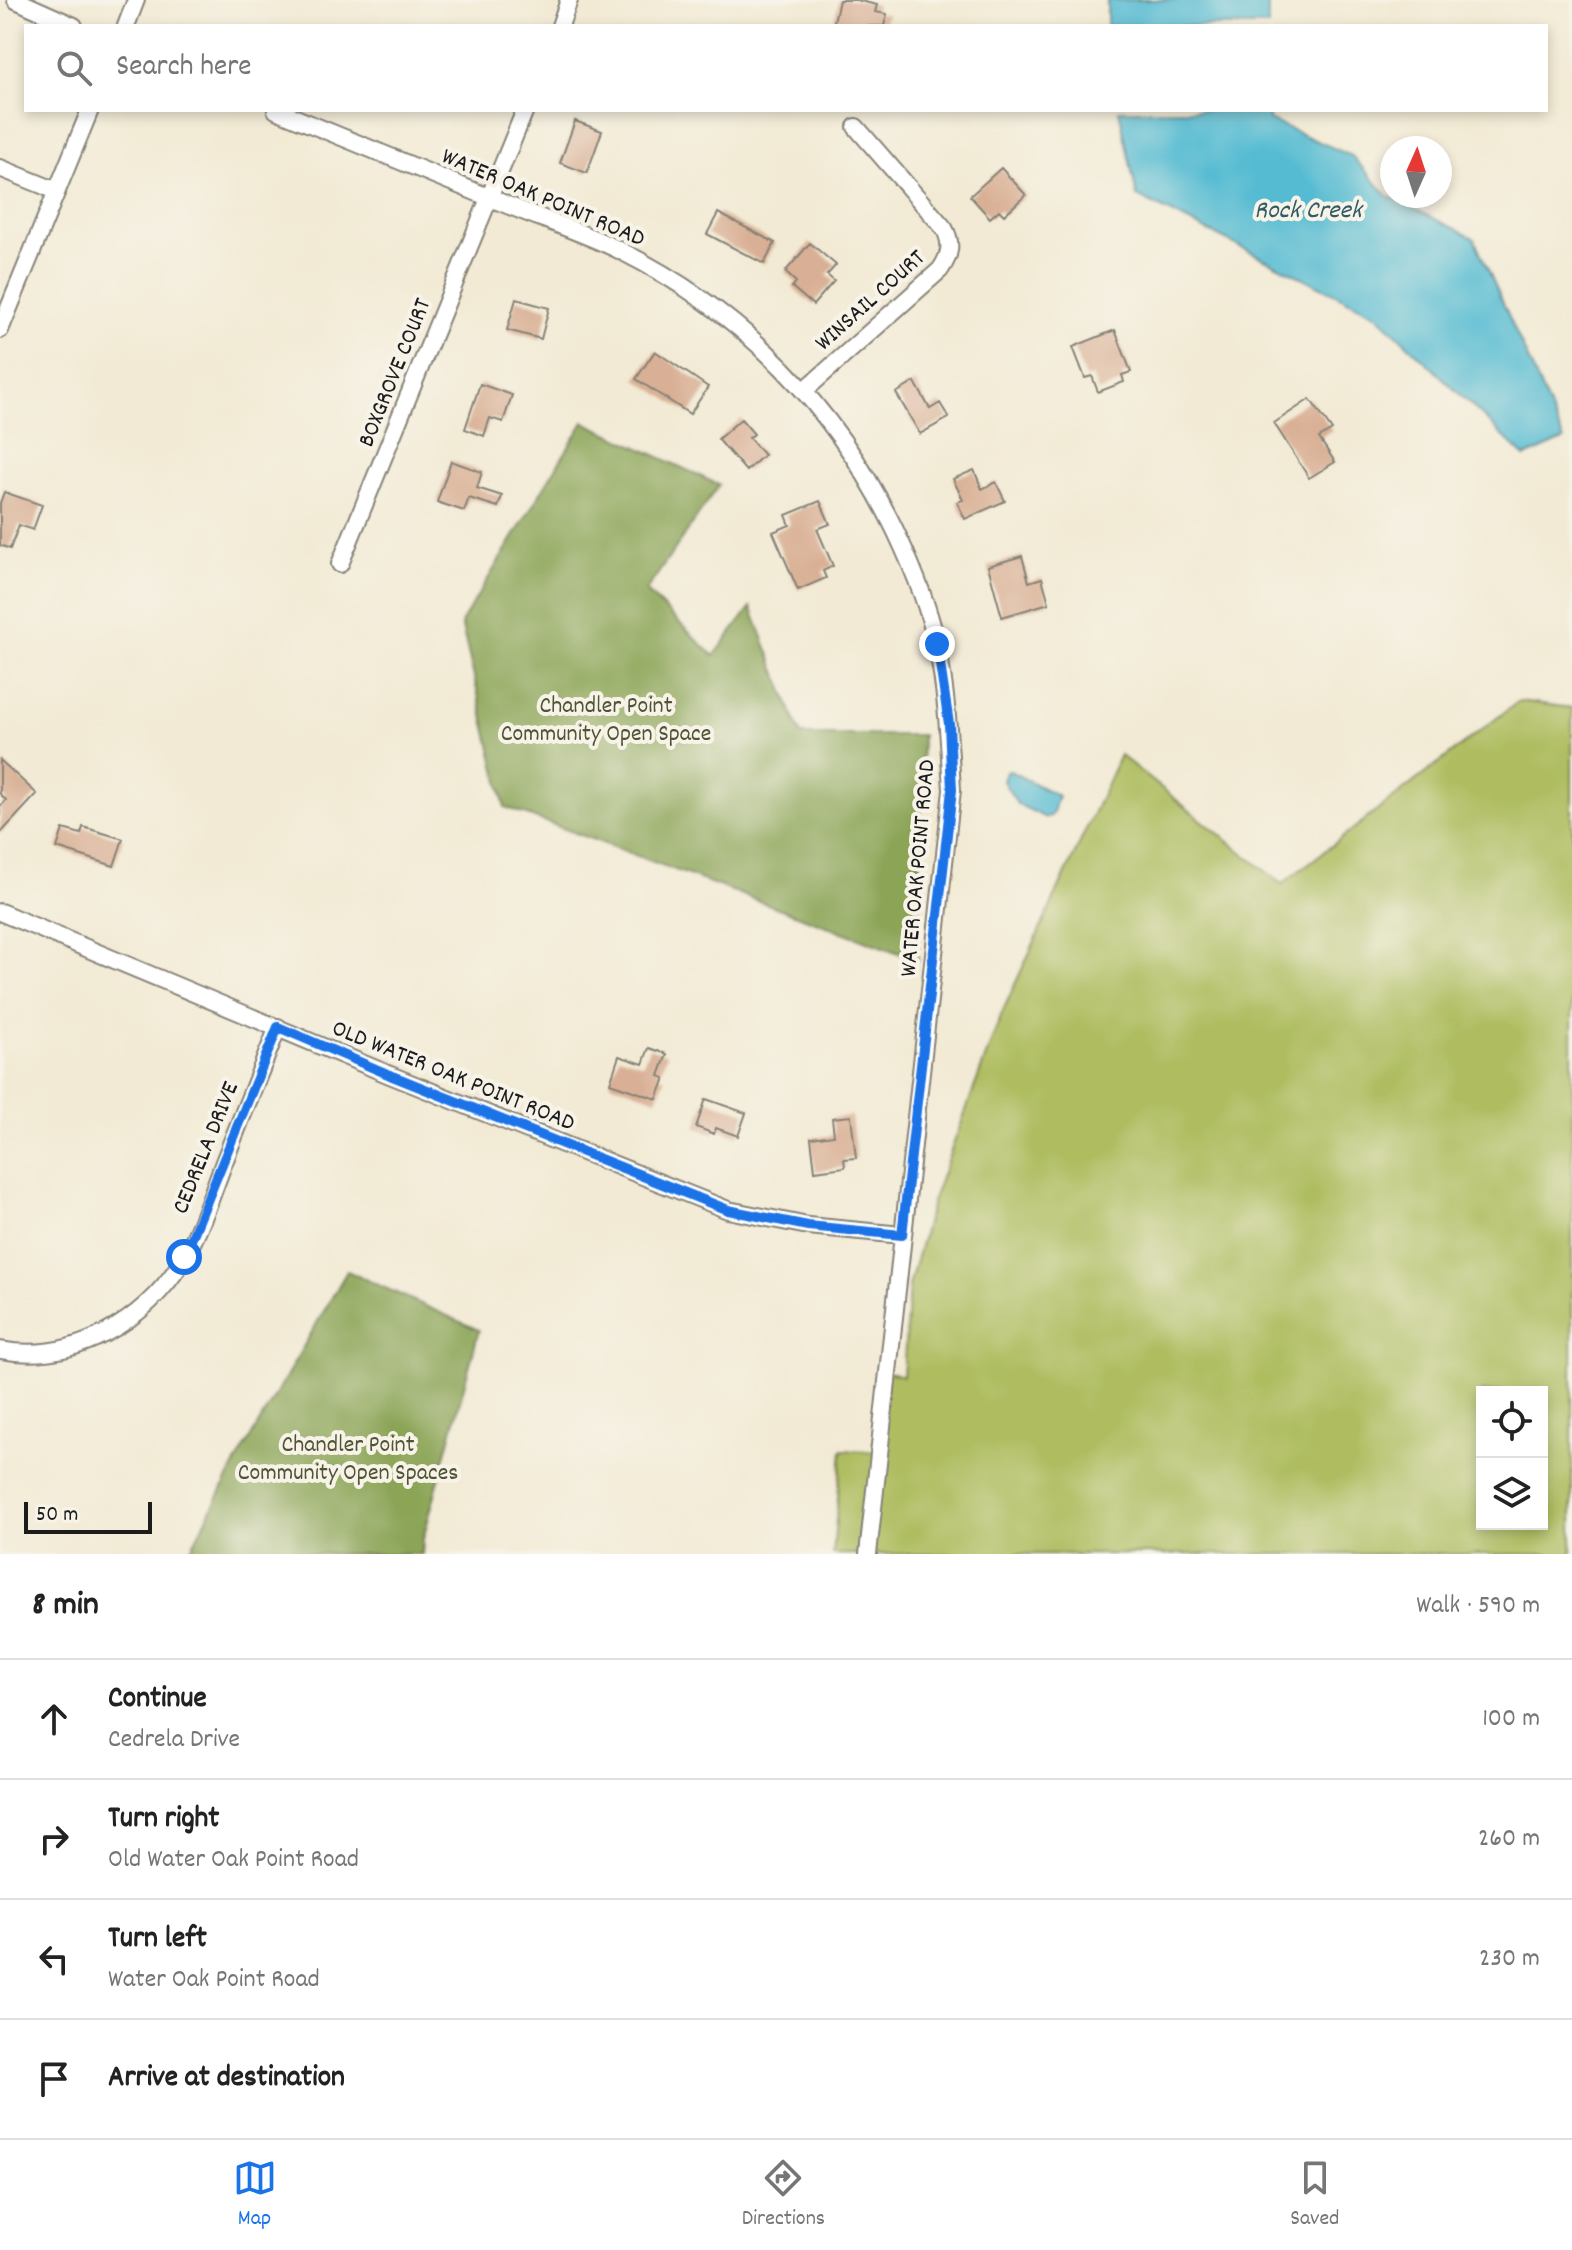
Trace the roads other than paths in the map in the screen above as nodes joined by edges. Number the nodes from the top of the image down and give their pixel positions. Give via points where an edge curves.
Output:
1 (16, 0) edge
2 (136, 0) edge
3 (569, 0) edge
4 (70, 24) edge
5 (127, 24) edge
6 (561, 24) edge
7 (89, 112) edge
8 (281, 112) edge
9 (524, 112) edge
10 (856, 127) dead end
11 (0, 168) edge
12 (57, 191) junction
13 (489, 198) junction
14 (0, 330) edge
15 (805, 390) junction
16 (340, 564) dead end
17 (0, 912) edge
18 (278, 1027) junction
19 (902, 1235) junction
20 (0, 1350) edge
21 (868, 1554) edge

1 - 4 street
2 - 5 street
3 - 6 street
7 - 12 street
8 - 13 street, WATER OAK POINT ROAD
9 - 13 street, BOXGROVE COURT
10 - 15 street, WINSAIL COURT via 944,228 950,250 940,270
11 - 12 street
12 - 14 street
13 - 15 street, WATER OAK POINT ROAD via 622,252 694,294 753,339
13 - 16 street, BOXGROVE COURT
15 - 19 street, WATER OAK POINT ROAD via 851,449 908,557 937,644 949,724 948,841
17 - 18 street, OLD WATER OAK POINT ROAD
18 - 19 street, OLD WATER OAK POINT ROAD via 728,1210 808,1226
18 - 20 street, CEDRELA DRIVE via 194,1237 166,1285 103,1335 56,1351
19 - 21 street, WATER OAK POINT ROAD

